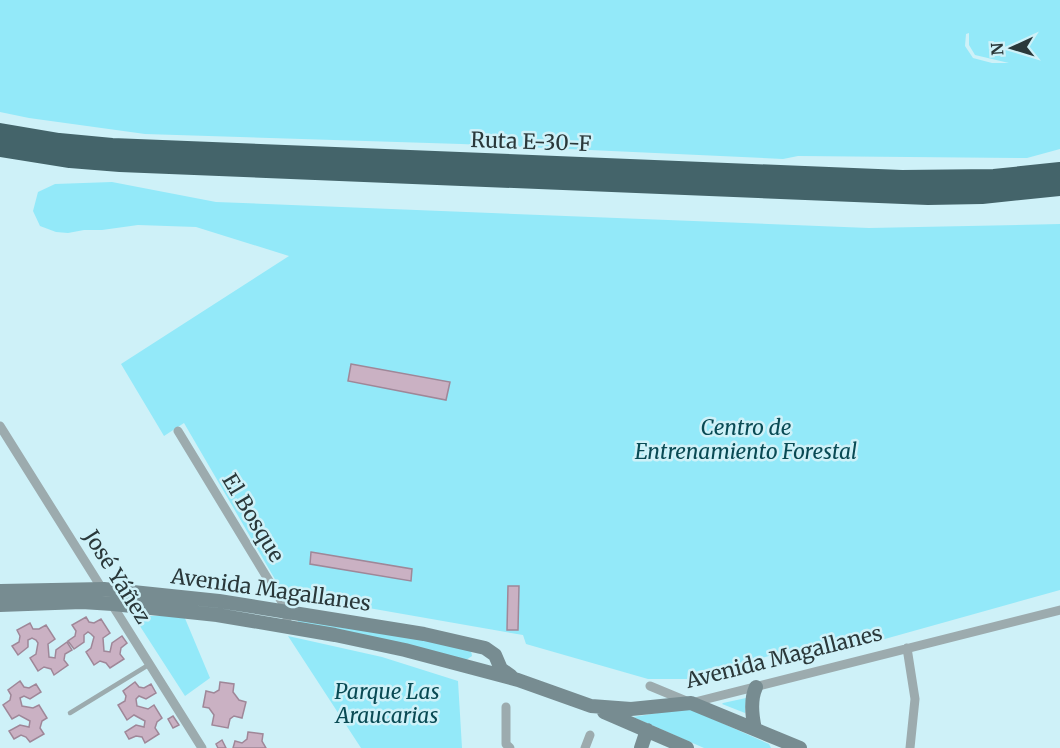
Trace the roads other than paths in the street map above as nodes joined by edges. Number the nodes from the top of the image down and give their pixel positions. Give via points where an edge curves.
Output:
1 (0, 132) edge
2 (0, 148) edge
3 (1060, 171) edge
4 (1060, 187) edge
5 (0, 426) edge
6 (178, 431) dead end
7 (104, 589) junction
8 (0, 591) edge
9 (113, 604) junction
10 (0, 605) edge
11 (1060, 610) edge
12 (288, 612) junction
13 (286, 626) junction
14 (478, 646) junction
15 (907, 648) junction
16 (150, 663) junction
17 (463, 665) junction
18 (518, 680) junction
19 (650, 686) dead end
20 (756, 687) junction
21 (690, 703) junction
22 (591, 706) junction
23 (506, 707) dead end
24 (70, 713) dead end
25 (755, 729) junction
26 (647, 730) junction
27 (590, 735) dead end
28 (775, 743) edge
29 (202, 748) edge
30 (510, 748) edge
31 (585, 748) edge
32 (641, 748) edge
33 (687, 748) edge
34 (800, 748) edge
35 (910, 748) edge

1 - 3 highway, Ruta E-30-F via 112,147 879,178 993,178
2 - 4 highway, Ruta E-30-F via 129,164 910,195 982,195
5 - 7 street, José Yáñez
6 - 12 street, El Bosque
7 - 8 main road, Avenida Magallanes
7 - 9 street, José Yáñez
7 - 12 main road, Avenida Magallanes
9 - 10 main road, Avenida Magallanes
9 - 13 main road, Avenida Magallanes
9 - 16 street, José Yáñez
11 - 15 street, Avenida Magallanes
12 - 13 street
12 - 14 main road, Avenida Magallanes
13 - 17 main road, Avenida Magallanes
14 - 17 main road via 475,662
14 - 18 main road, Avenida Magallanes via 492,651 501,669
15 - 20 street, Avenida Magallanes
15 - 35 street via 915,699
16 - 24 lane
16 - 29 street, José Yáñez
17 - 18 main road, Avenida Magallanes
18 - 22 main road, Avenida Magallanes
19 - 21 street
20 - 21 street, Avenida Magallanes
20 - 25 main road via 752,711
21 - 22 main road, Avenida Magallanes via 631,709
21 - 25 main road
22 - 26 main road
23 - 30 street via 506,744
25 - 28 main road
26 - 32 main road
26 - 33 main road
27 - 31 street
28 - 34 main road

